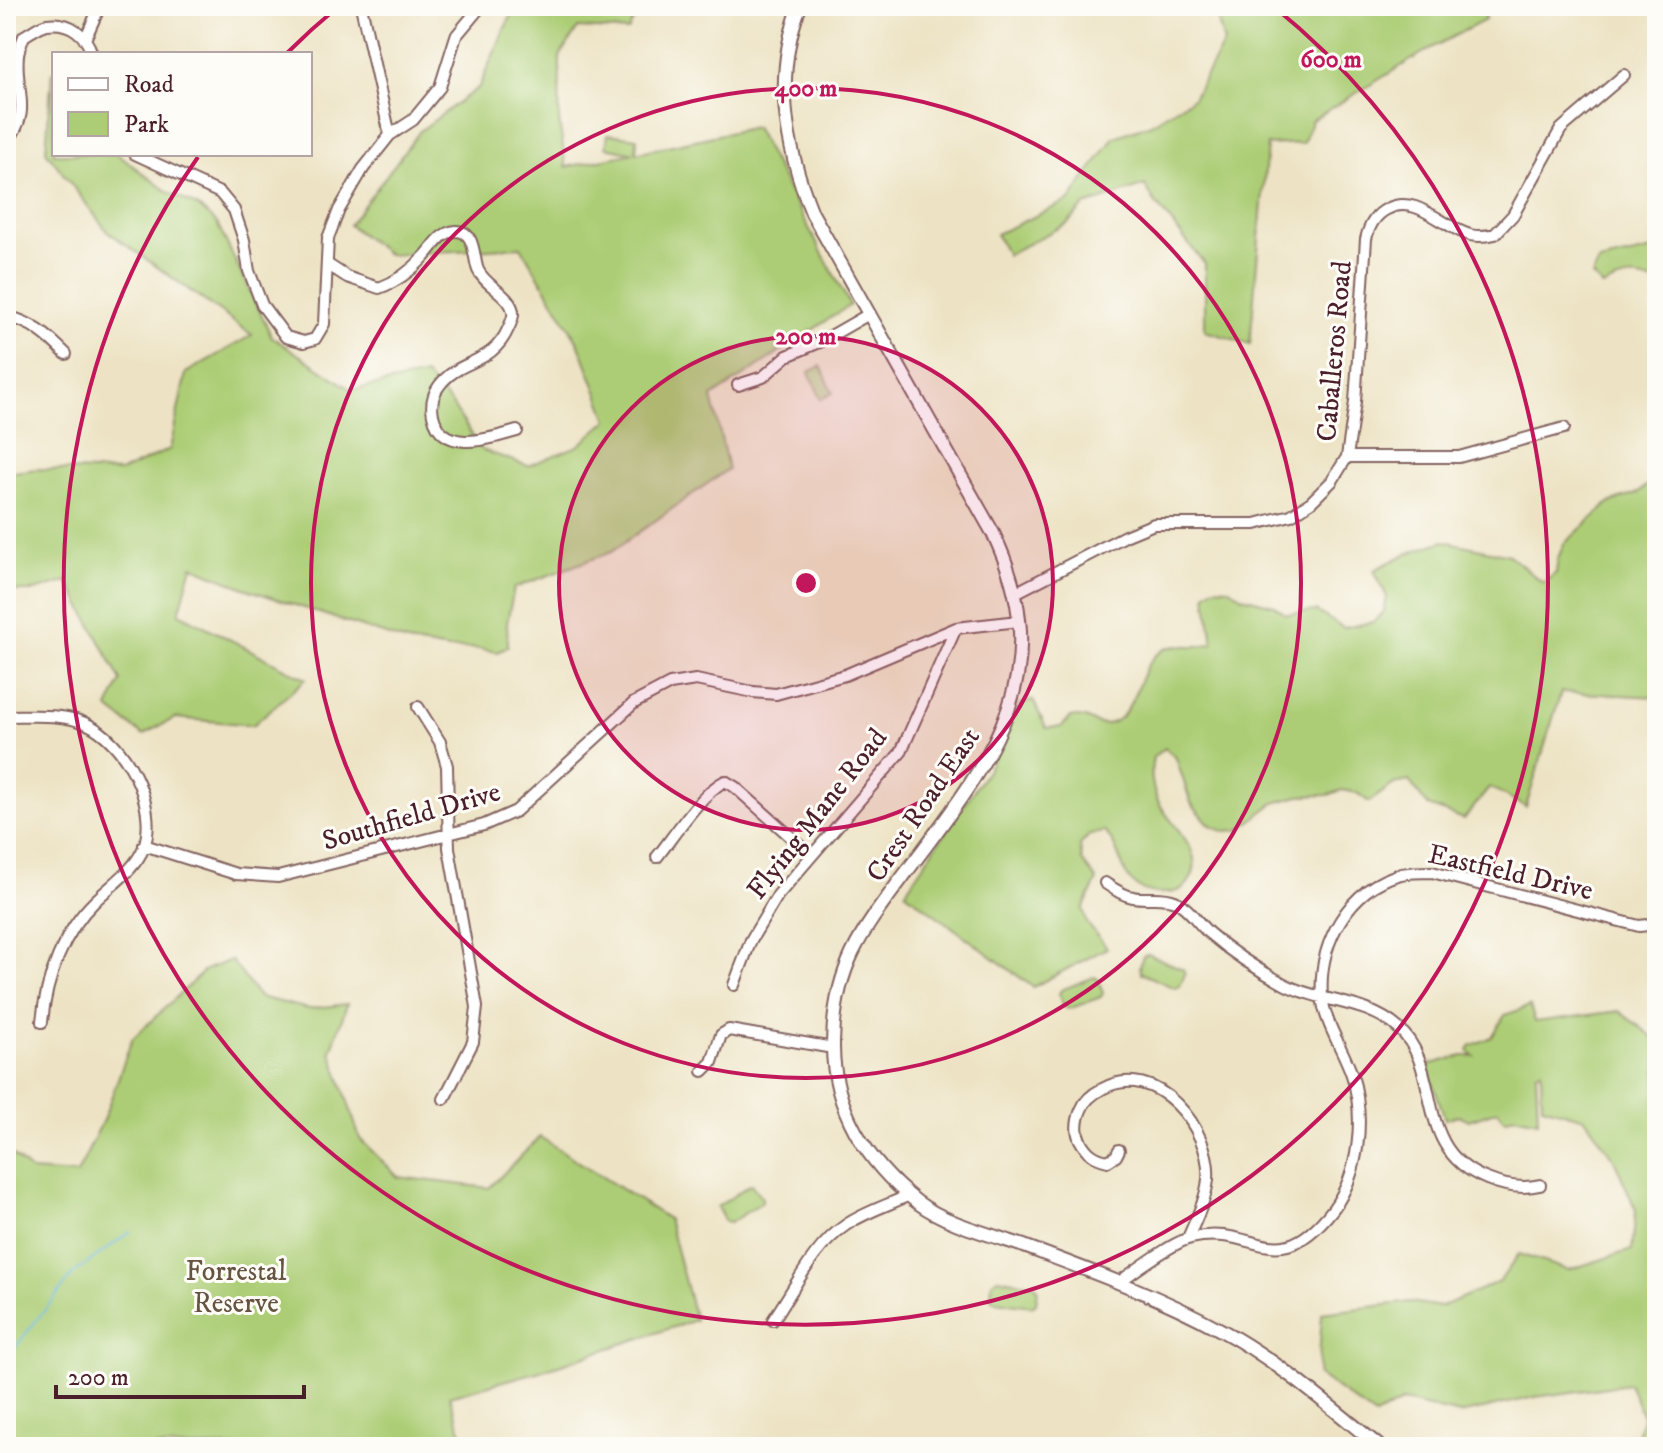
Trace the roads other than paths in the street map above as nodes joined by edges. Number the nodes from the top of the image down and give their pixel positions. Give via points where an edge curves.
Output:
1 (100, 6) edge
2 (361, 6) edge
3 (481, 6) edge
4 (800, 6) edge
5 (86, 37) junction
6 (91, 52) edge
7 (1624, 75) dead end
8 (390, 135) junction
9 (6, 143) edge
10 (139, 156) edge
11 (327, 264) junction
12 (869, 314) junction
13 (6, 316) edge
14 (66, 354) dead end
15 (738, 385) dead end
16 (1564, 428) dead end
17 (517, 431) dead end
18 (1347, 457) junction
19 (1017, 592) junction
20 (1019, 621) junction
21 (956, 628) junction
22 (418, 707) dead end
23 (6, 716) edge
24 (448, 835) junction
25 (144, 845) junction
26 (810, 854) junction
27 (657, 857) dead end
28 (1105, 883) dead end
29 (1657, 924) edge
30 (734, 985) dead end
31 (1322, 997) junction
32 (42, 1022) dead end
33 (833, 1048) junction
34 (703, 1071) dead end
35 (444, 1099) dead end
36 (1119, 1150) dead end
37 (1540, 1185) dead end
38 (909, 1195) junction
39 (1188, 1238) junction
40 (1119, 1282) junction
41 (773, 1320) dead end
42 (1380, 1447) edge

1 - 5 street
2 - 8 street
3 - 8 street via 456,36 440,87 413,120
4 - 12 street, Crest Road East via 783,90 796,174
5 - 6 street
5 - 9 street via 72,27 46,24 24,36 18,55 21,115
7 - 18 street, Caballeros Road via 1561,129 1513,215 1495,234 1473,236 1405,204 1386,209 1372,223 1366,239
8 - 11 street via 339,210 328,238
10 - 11 street via 220,193 234,210 262,305 286,337 315,339 324,324
11 - 17 street via 379,288 408,272 447,234 467,236 480,274 513,315 495,351 456,371 437,388 434,417 449,438 465,441
12 - 15 street via 787,356 763,377
12 - 19 street, Crest Road East via 993,533
13 - 14 street via 44,331
16 - 18 street via 1459,457
18 - 19 street, Caballeros Road via 1332,481 1291,515 1255,524 1154,524
19 - 20 street, Crest Road East
20 - 21 street, Southfield Drive
20 - 33 street, Crest Road East via 1016,679 996,742 862,932 838,990
21 - 24 street, Southfield Drive via 845,675 776,694 696,680 656,689 516,811
21 - 26 street, Flying Mane Road via 901,752
22 - 24 street via 447,766
23 - 25 street via 70,718 88,724 112,743 146,800
24 - 25 street, Southfield Drive via 278,877 236,874
24 - 35 street via 477,1007 473,1042
25 - 32 street via 129,869 73,926 59,954
26 - 27 street via 725,781
26 - 30 street, Flying Mane Road via 764,917
28 - 31 street via 1133,897 1176,901 1211,936 1286,985
29 - 31 street, Eastfield Drive via 1639,926 1432,872 1404,873 1360,896 1338,922 1322,976
31 - 37 street via 1375,1014 1408,1038 1433,1120 1457,1159 1494,1182
31 - 39 street, Eastfield Drive via 1358,1105 1355,1157 1334,1207 1309,1235 1285,1247
33 - 34 street via 729,1030 721,1035 712,1062
33 - 38 street, Crest Road East via 844,1112 882,1170
36 - 39 street via 1108,1161 1097,1158 1078,1135 1084,1103 1108,1085 1145,1084 1168,1096 1193,1121 1206,1152 1208,1178
38 - 40 street, Crest Road East via 953,1220
38 - 41 street via 848,1223 832,1237
39 - 40 street
40 - 42 street, Crest Road East via 1258,1352

